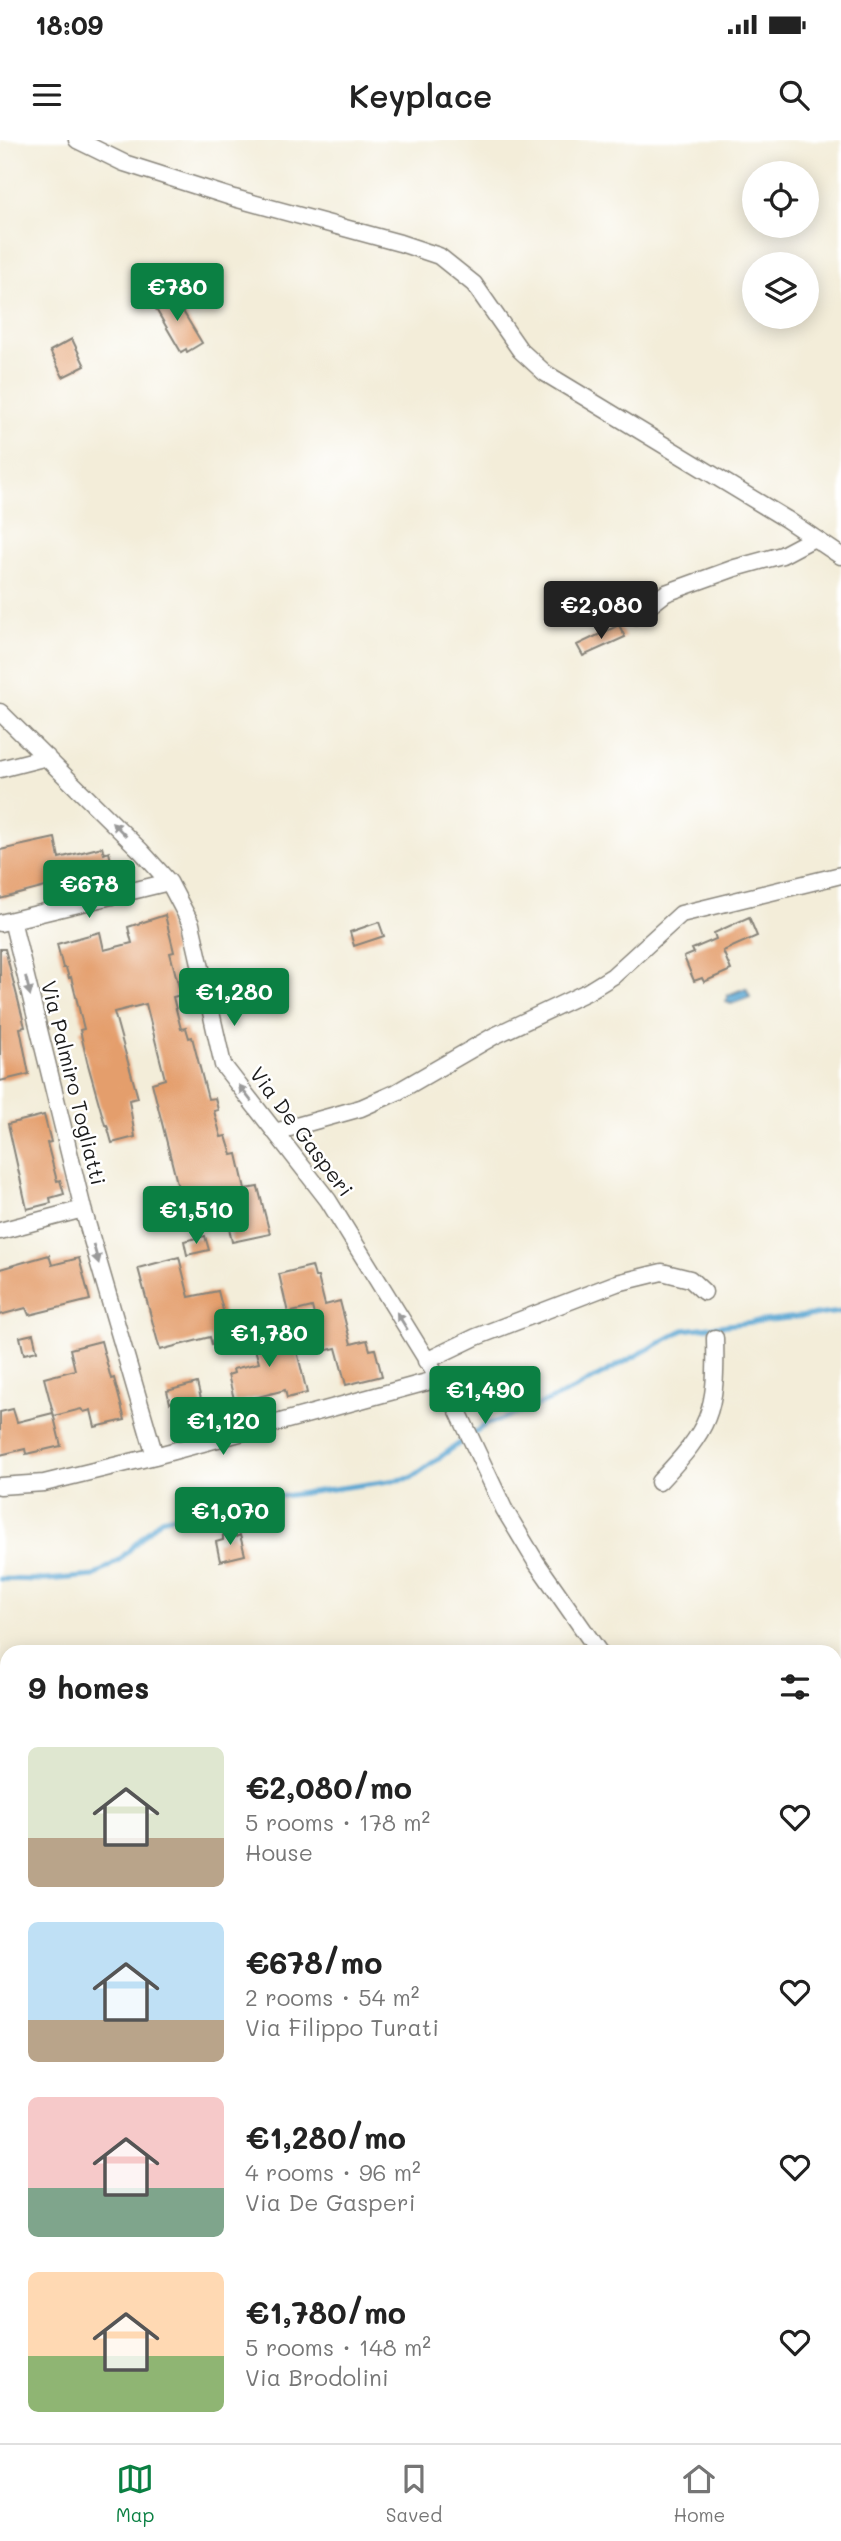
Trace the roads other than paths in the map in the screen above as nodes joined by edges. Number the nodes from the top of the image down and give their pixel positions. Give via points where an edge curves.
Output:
1 (77, 140) edge
2 (814, 538) junction
3 (841, 556) edge
4 (636, 616) dead end
5 (0, 712) edge
6 (47, 758) junction
7 (0, 769) edge
8 (841, 875) edge
9 (169, 882) junction
10 (6, 922) edge
11 (275, 1132) junction
12 (83, 1209) junction
13 (0, 1231) edge
14 (704, 1292) dead end
15 (715, 1338) dead end
16 (426, 1361) junction
17 (438, 1379) junction
18 (155, 1456) junction
19 (659, 1482) dead end
20 (0, 1486) edge
21 (594, 1645) edge

1 - 2 street via 124,163 439,256 474,284 520,351 545,373
2 - 3 street
2 - 4 street via 782,555 666,593
5 - 6 street, Via De Gasperi
6 - 7 street
9 -> 6 street, Via De Gasperi
8 - 11 street via 681,914 613,976 587,992 397,1092 361,1108
9 - 10 street
11 -> 9 street, Via De Gasperi via 223,1065 191,925
10 -> 12 street, Via Palmiro Togliatti
16 -> 11 street, Via De Gasperi via 327,1200
12 - 13 street
12 -> 18 street, Via Palmiro Togliatti
14 - 16 street via 690,1279 662,1272 617,1283
15 - 19 street via 716,1382 706,1423 690,1450
16 - 17 street, Via De Gasperi
17 - 18 street
17 - 21 street, Via De Gasperi via 504,1509
18 - 20 street via 44,1483

